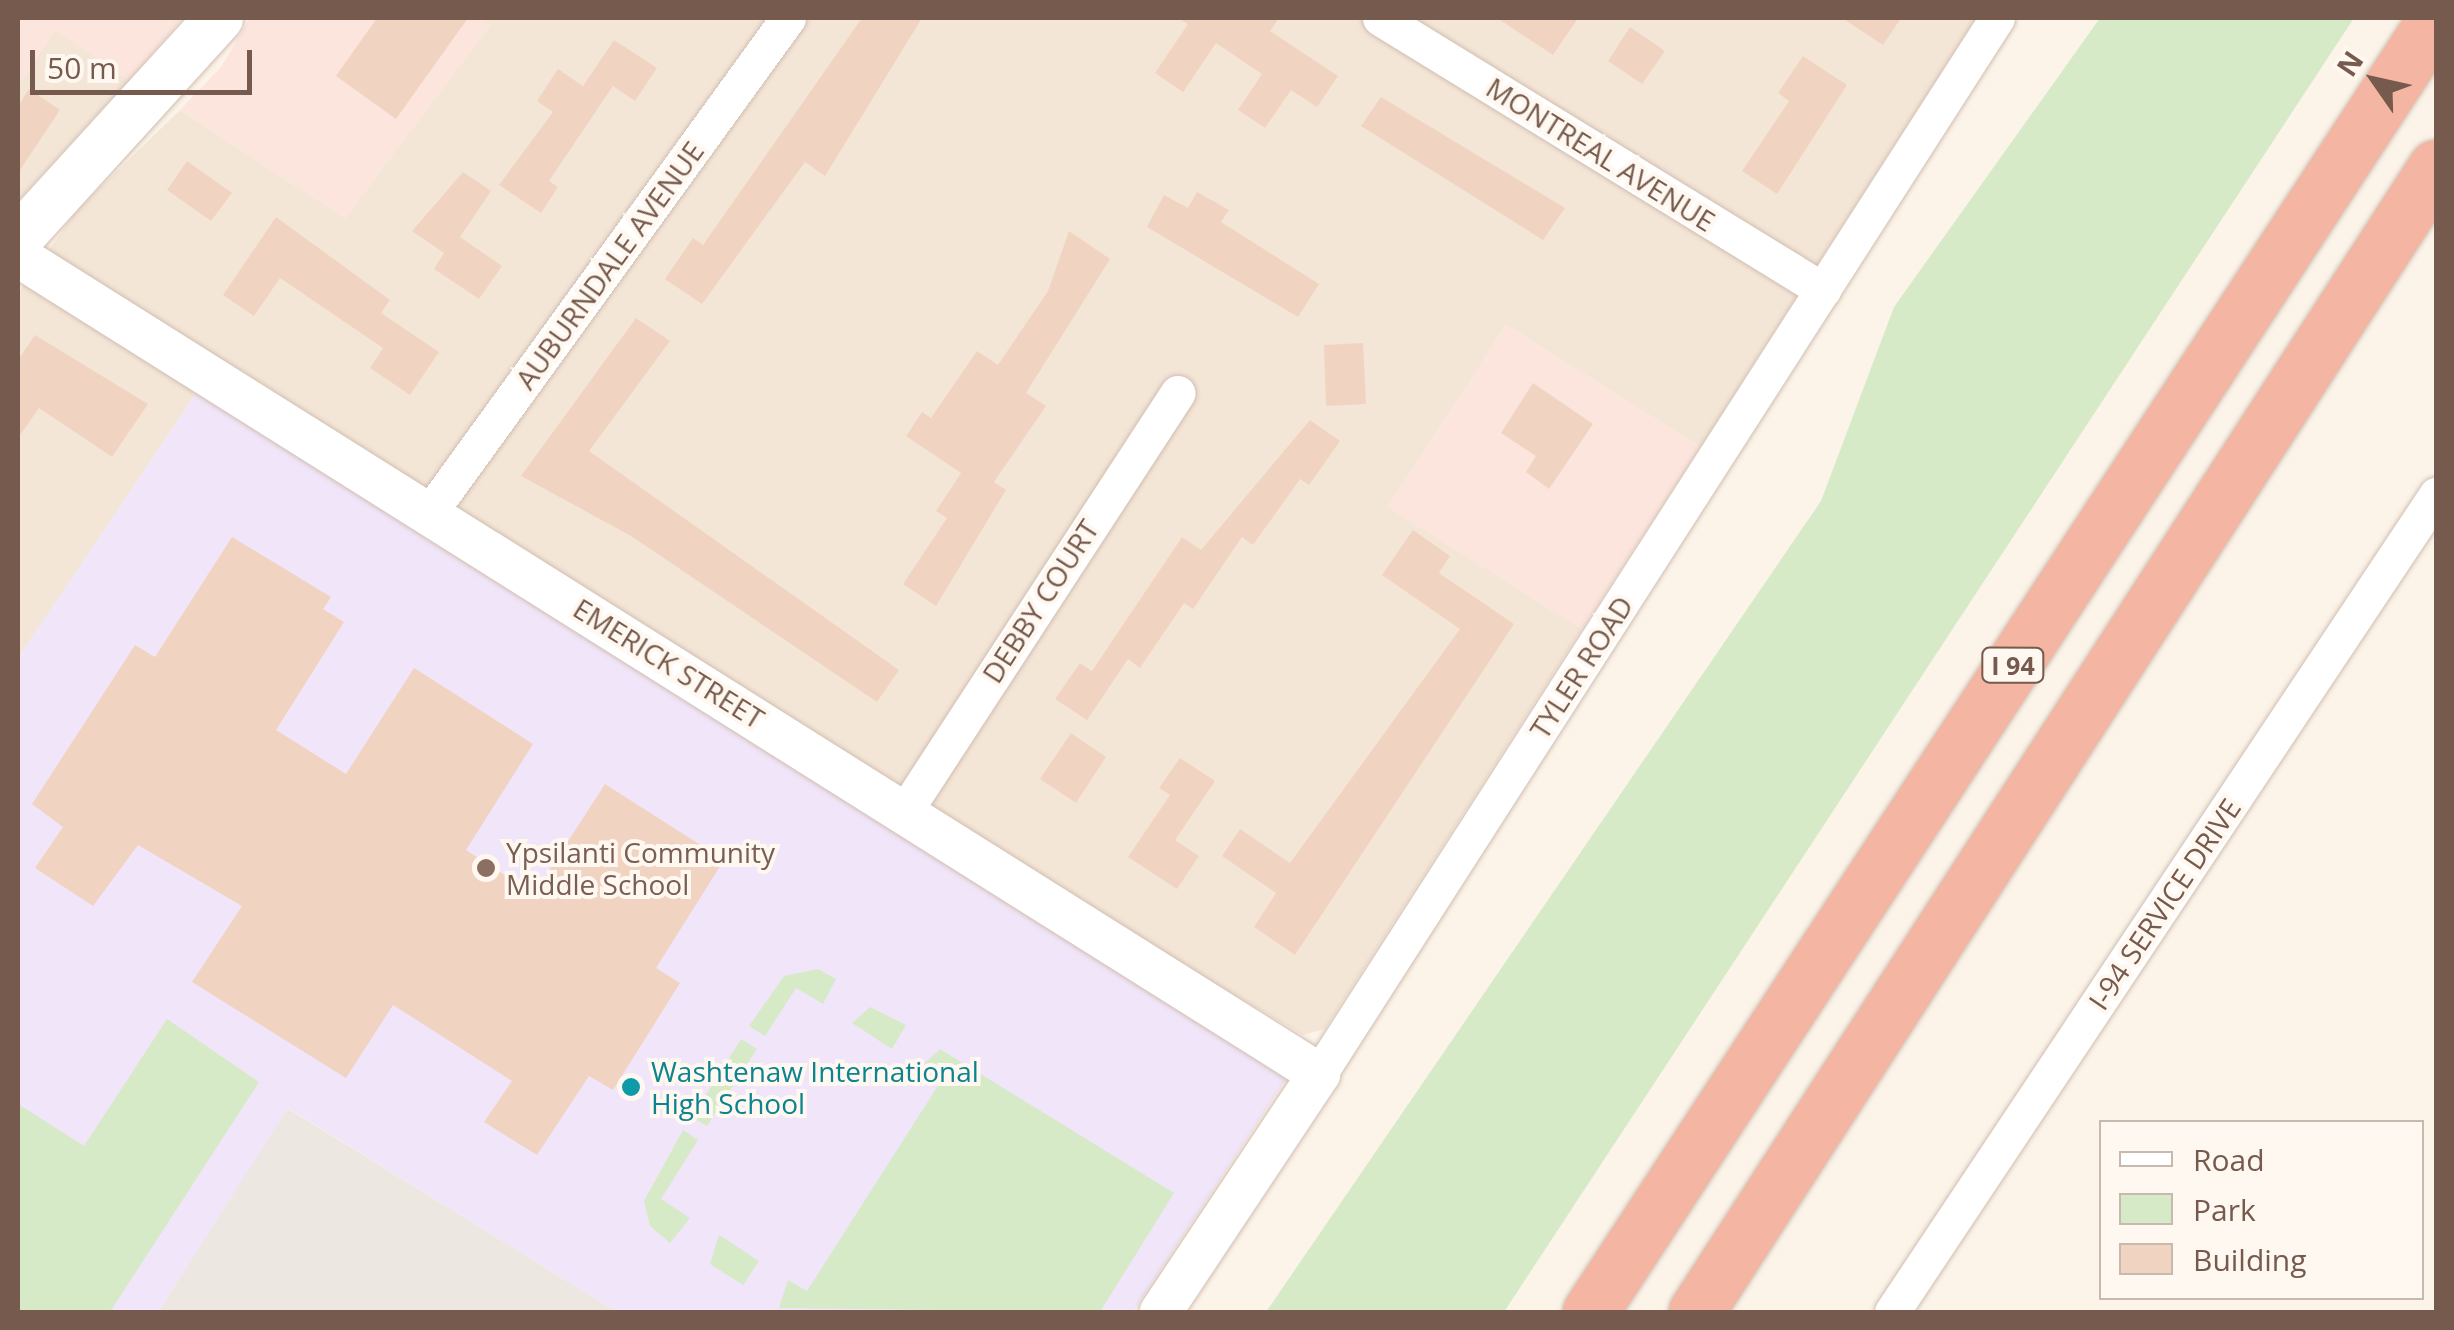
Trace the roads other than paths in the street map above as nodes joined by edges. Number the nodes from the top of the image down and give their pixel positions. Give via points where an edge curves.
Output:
1 (219, 18) edge
2 (788, 18) edge
3 (1380, 18) edge
4 (1997, 18) edge
5 (2436, 18) edge
6 (1422, 28) edge
7 (2436, 167) edge
8 (18, 239) edge
9 (18, 256) edge
10 (1824, 290) junction
11 (1177, 392) dead end
12 (2436, 495) edge
13 (430, 512) junction
14 (905, 811) junction
15 (1318, 1074) junction
16 (1161, 1312) edge
17 (1590, 1312) edge
18 (1696, 1312) edge
19 (1892, 1312) edge

1 - 8 main road
2 - 13 street, AUBURNDALE AVENUE
3 - 6 street, MONTREAL AVENUE
4 - 10 street, TYLER ROAD
5 - 17 highway, I 94
6 - 10 street, MONTREAL AVENUE
7 - 18 highway
9 - 13 street, EMERICK STREET
10 - 15 street, TYLER ROAD
11 - 14 street, DEBBY COURT
12 - 19 street, I-94 SERVICE DRIVE
13 - 14 street, EMERICK STREET
14 - 15 street, EMERICK STREET
15 - 16 street, TYLER ROAD

